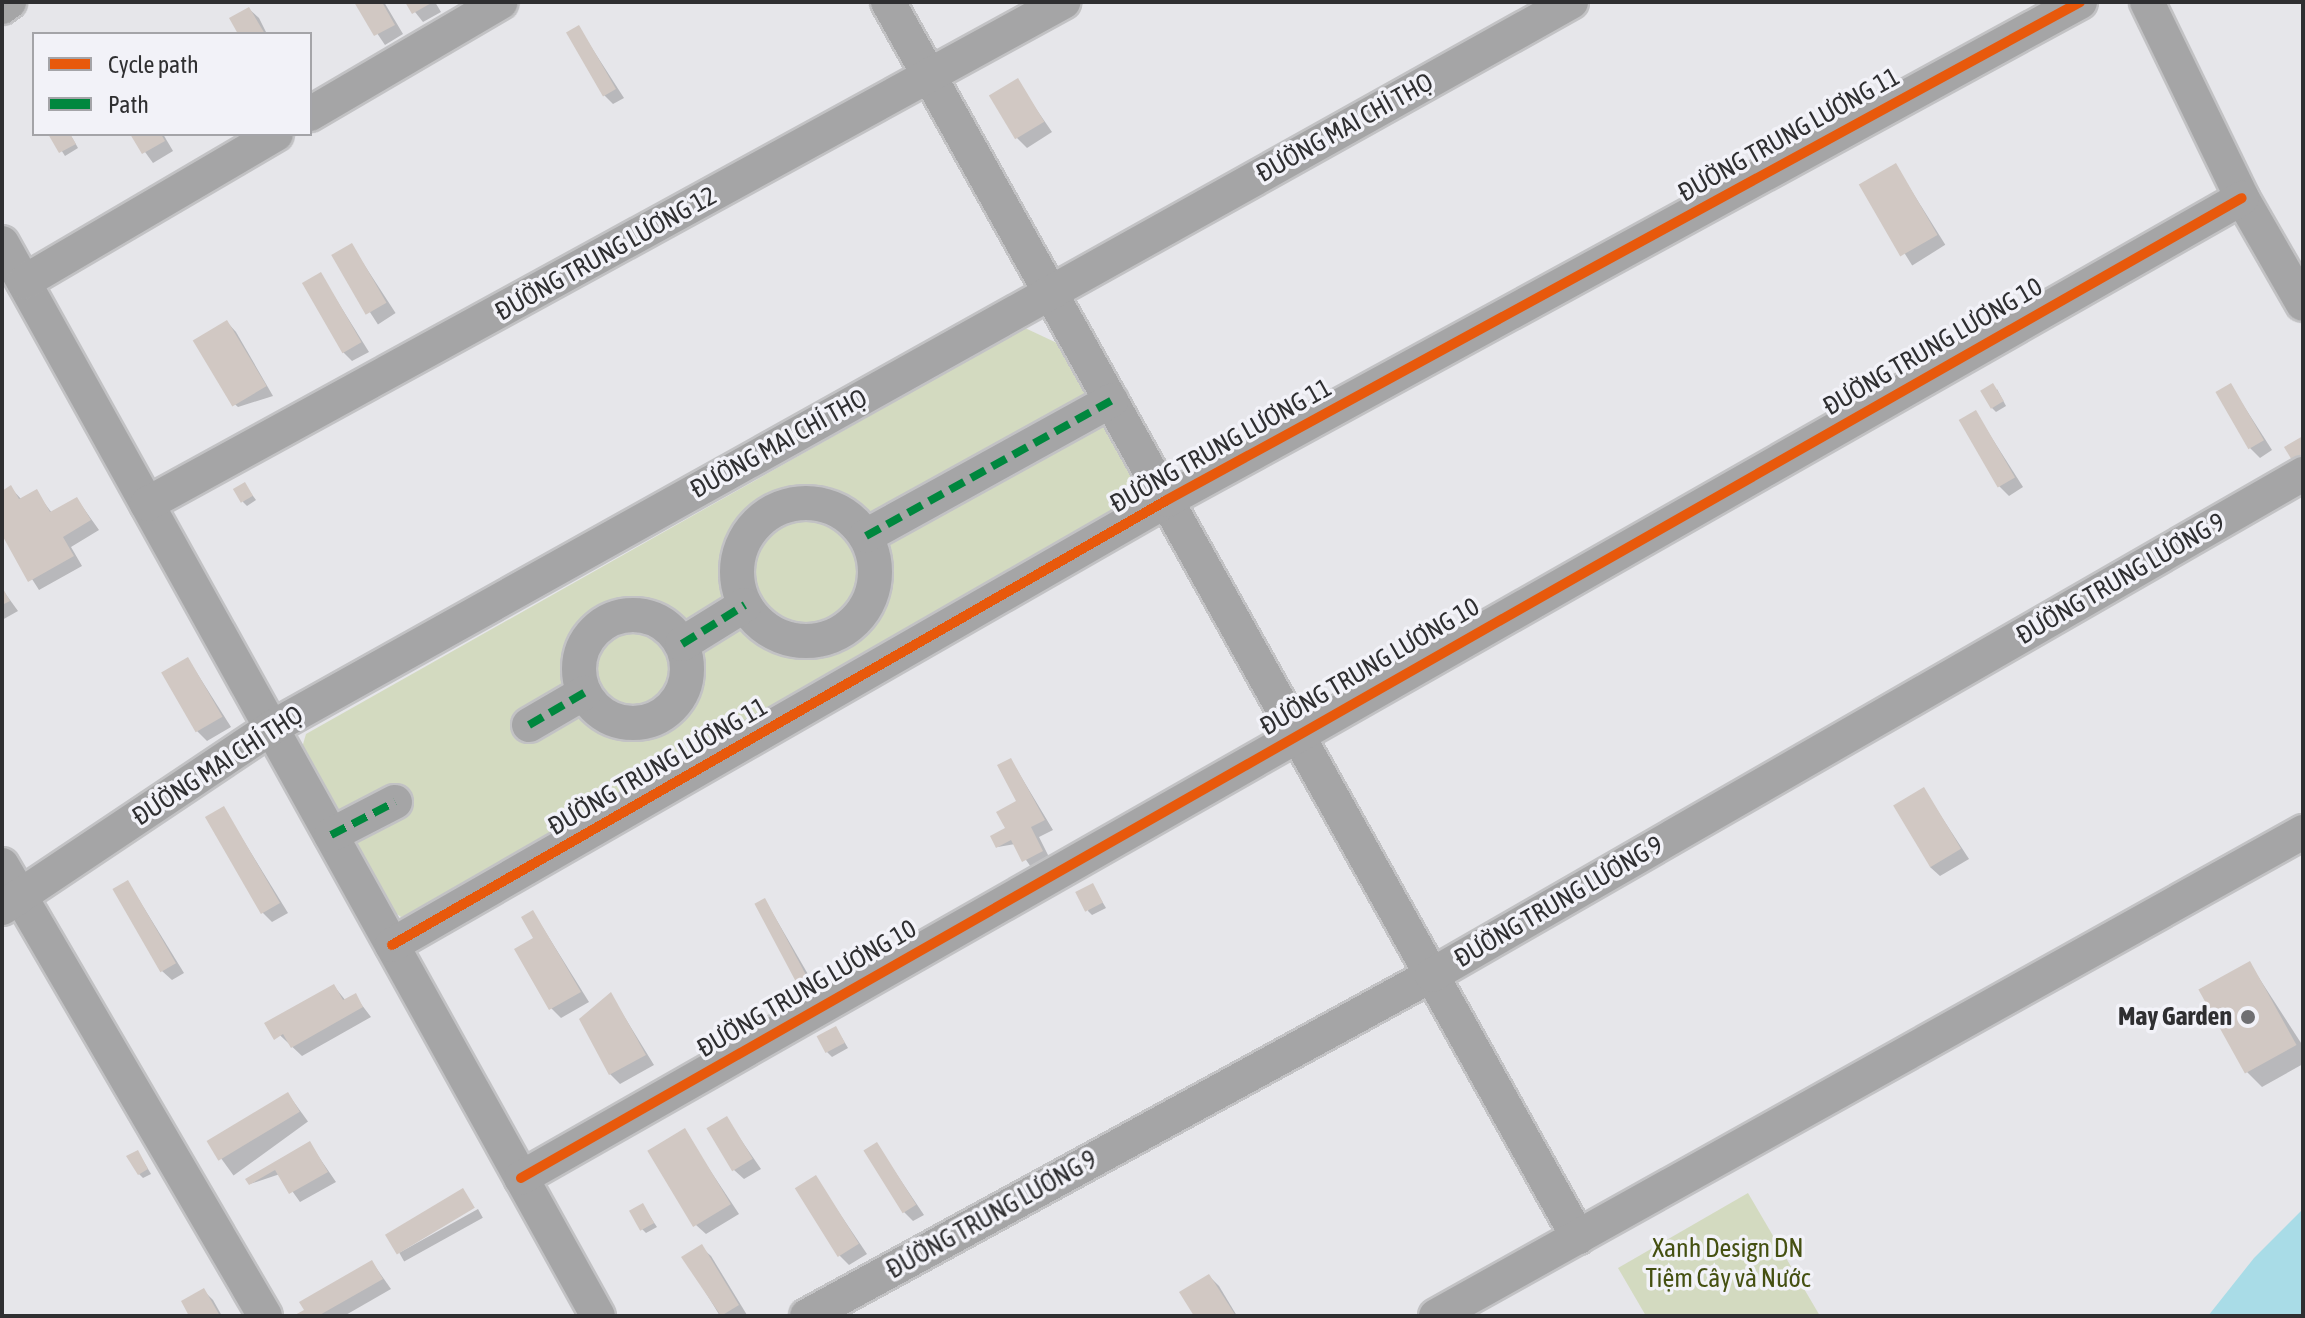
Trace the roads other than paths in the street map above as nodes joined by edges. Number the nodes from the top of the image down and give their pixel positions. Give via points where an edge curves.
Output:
1 (9, 2) edge
2 (501, 2) edge
3 (888, 2) edge
4 (1063, 2) edge
5 (1571, 2) edge
6 (2080, 2) edge
7 (2147, 2) edge
8 (2, 7) edge
9 (931, 78) junction
10 (312, 113) edge
11 (273, 136) edge
12 (2242, 198) junction
13 (2, 243) edge
14 (24, 282) junction
15 (1050, 292) junction
16 (2303, 304) edge
17 (1111, 401) junction
18 (2303, 474) edge
19 (1167, 500) junction
20 (147, 504) junction
21 (866, 536) junction
22 (745, 605) junction
23 (682, 644) junction
24 (584, 693) junction
25 (529, 725) dead end
26 (271, 728) junction
27 (1297, 733) junction
28 (395, 802) dead end
29 (2303, 832) edge
30 (331, 835) junction
31 (2, 865) edge
32 (11, 902) edge
33 (392, 945) junction
34 (1432, 975) junction
35 (521, 1178) junction
36 (1578, 1237) junction
37 (265, 1316) edge
38 (598, 1316) edge
39 (807, 1316) edge
40 (1436, 1316) edge

1 - 8 street
2 - 10 street
3 - 9 street
4 - 9 street, ĐƯỜNG TRUNG LƯƠNG 12
5 - 15 street, ĐƯỜNG MAI CHÍ THỌ
6 - 19 street, ĐƯỜNG TRUNG LƯƠNG 11
7 - 12 street
9 - 15 street
9 - 20 street, ĐƯỜNG TRUNG LƯƠNG 12
11 - 14 street
12 - 16 street
12 - 27 street, ĐƯỜNG TRUNG LƯƠNG 10
13 - 14 street
14 - 20 street
15 - 17 street
15 - 26 street, ĐƯỜNG MAI CHÍ THỌ
17 - 19 street
17 - 21 street
18 - 34 street, ĐƯỜNG TRUNG LƯƠNG 9
19 - 27 street
19 - 33 street, ĐƯỜNG TRUNG LƯƠNG 11
20 - 26 street
21 - 22 street via 821,504 764,516 738,557
21 - 22 street via 875,577 867,605 831,637 791,639 757,621
22 - 23 street
23 - 24 street via 647,616 613,618 581,649
23 - 24 street via 684,688 663,715 618,722
24 - 25 street
26 - 30 street
26 - 32 street, ĐƯỜNG MAI CHÍ THỌ
27 - 34 street
27 - 35 street, ĐƯỜNG TRUNG LƯƠNG 10
28 - 30 street
29 - 36 street
30 - 33 street
31 - 32 street
32 - 37 street
33 - 35 street
34 - 36 street
34 - 39 street, ĐƯỜNG TRUNG LƯƠNG 9
35 - 38 street
36 - 40 street

